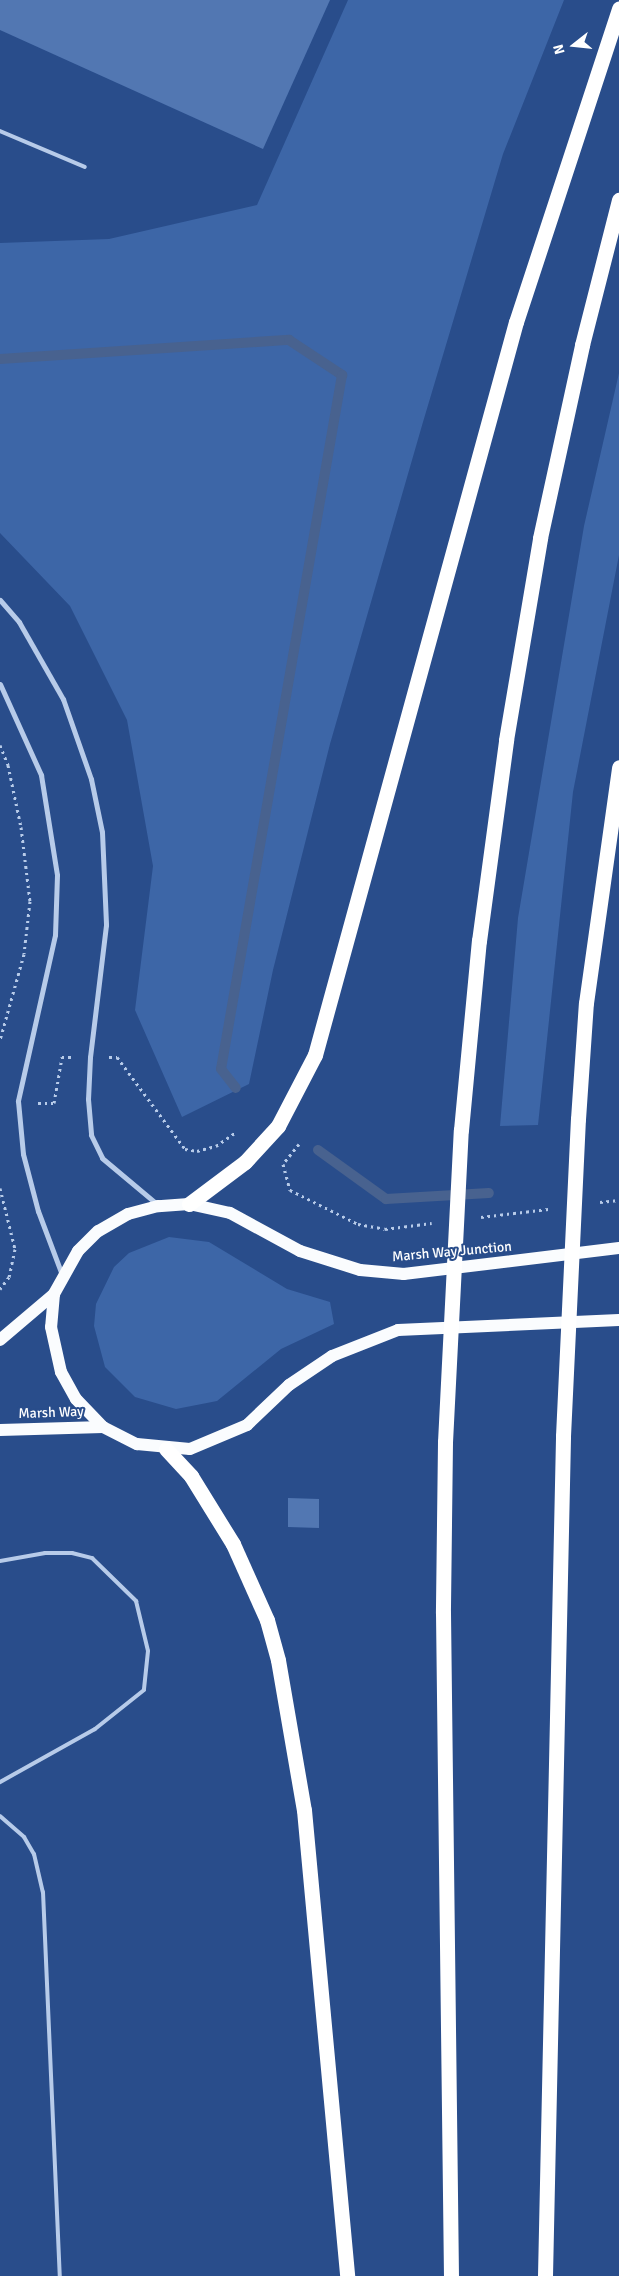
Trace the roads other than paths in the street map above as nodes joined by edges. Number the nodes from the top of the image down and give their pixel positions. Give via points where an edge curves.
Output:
1 (619, 9) edge
2 (0, 131) edge
3 (85, 167) dead end
4 (619, 200) edge
5 (0, 600) edge
6 (0, 684) edge
7 (619, 767) edge
8 (189, 1204) junction
9 (158, 1206) junction
10 (619, 1248) edge
11 (62, 1276) junction
12 (54, 1294) junction
13 (619, 1320) edge
14 (0, 1340) edge
15 (103, 1427) junction
16 (0, 1430) edge
17 (166, 1449) junction
18 (0, 1561) edge
19 (0, 1782) edge
20 (0, 1816) edge
21 (60, 2276) edge
22 (347, 2276) edge
23 (451, 2276) edge
24 (545, 2276) edge

1 - 8 highway via 516,322 315,1055 278,1126 245,1162
2 - 3 lane
4 - 23 highway, bridge via 578,364 522,644 479,941 461,1130 445,1442 443,1613
5 - 9 street via 19,622 63,699 91,779 102,832 106,925 90,1057 88,1099 91,1134 102,1158
6 - 11 street via 41,775 57,875 55,934 18,1101 23,1154 38,1211
7 - 24 highway, bridge via 586,1003 578,1120 563,1436
8 - 9 main road, Marsh Way Junction
8 - 10 main road, Marsh Way Junction via 230,1213 300,1250 360,1270 404,1274
9 - 11 main road, Marsh Way Junction via 128,1214 98,1231 78,1251
11 - 12 main road, Marsh Way Junction
12 - 14 main road
12 - 15 main road, Marsh Way Junction via 51,1327 61,1372 76,1399
13 - 17 main road, Marsh Way Junction via 398,1330 332,1356 231,1433 190,1449
15 - 16 main road, Marsh Way
15 - 17 main road, Marsh Way Junction via 137,1444
17 - 22 highway via 191,1476 233,1544 264,1611 278,1660 305,1820
18 - 19 lane via 45,1553 72,1553 92,1558 136,1601 148,1651 144,1690 95,1729
20 - 21 lane via 24,1837 34,1854 43,1892

